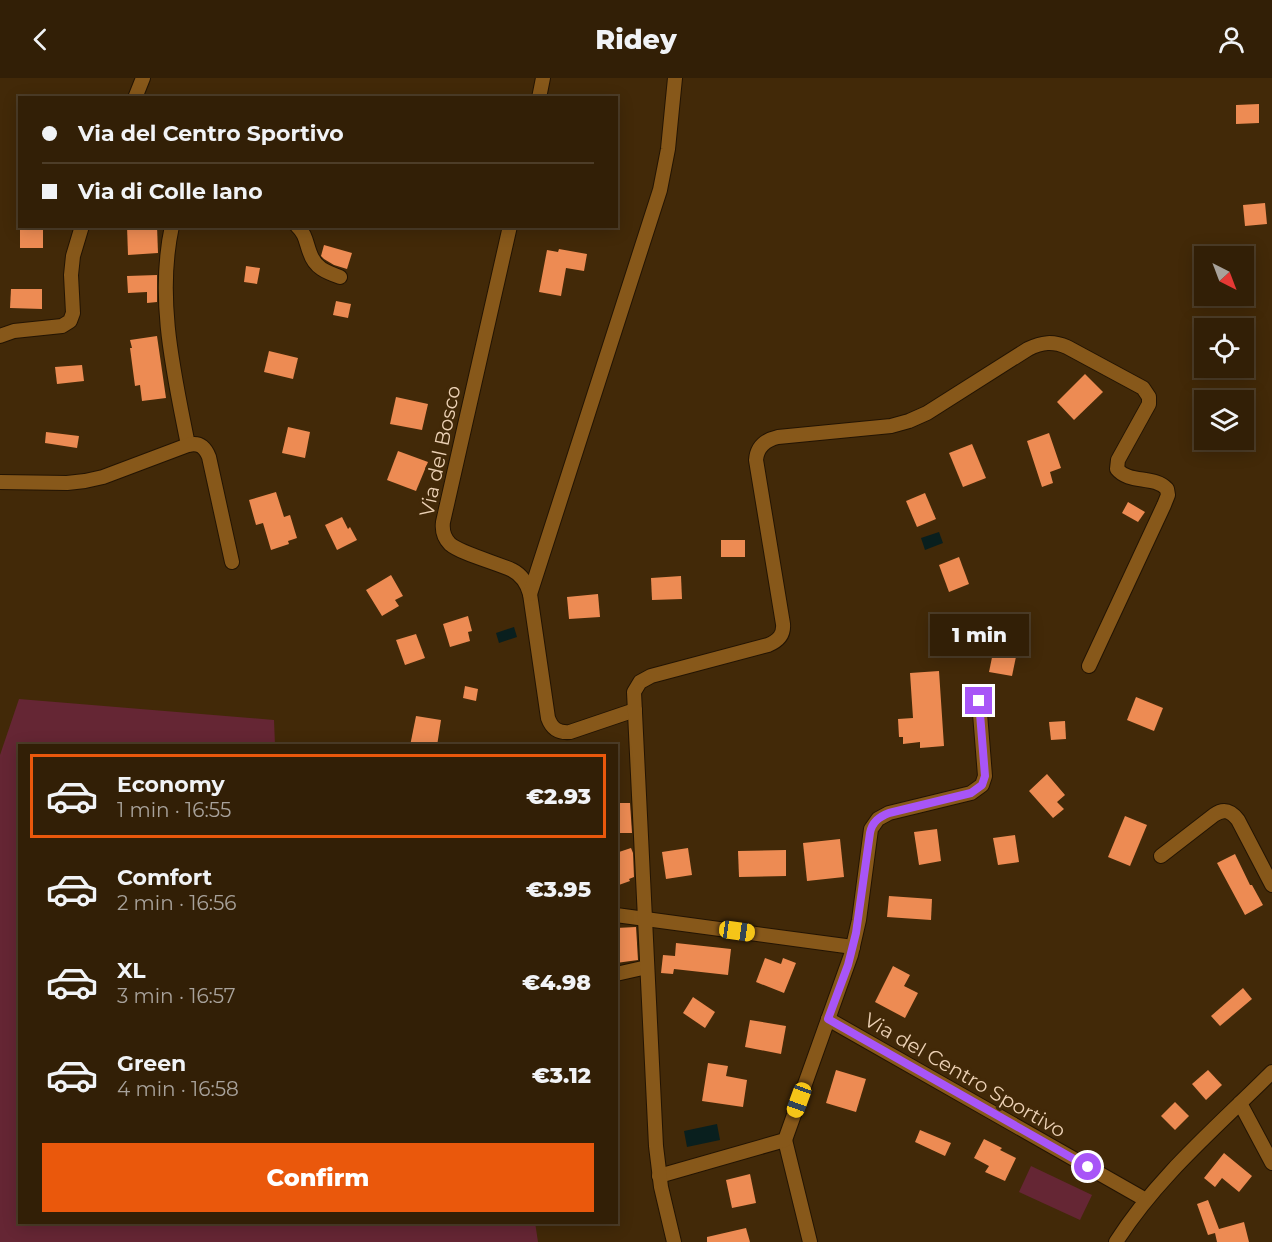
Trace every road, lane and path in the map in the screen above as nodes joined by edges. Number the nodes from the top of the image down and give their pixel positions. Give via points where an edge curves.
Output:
1 (143, 78) edge
2 (543, 78) edge
3 (675, 78) edge
4 (136, 96) edge
5 (539, 96) edge
6 (81, 228) edge
7 (172, 228) edge
8 (299, 228) edge
9 (510, 228) edge
10 (340, 276) dead end
11 (0, 336) edge
12 (188, 445) junction
13 (0, 482) edge
14 (232, 562) dead end
15 (530, 594) junction
16 (1089, 666) dead end
17 (979, 701) dead end
18 (635, 710) junction
19 (1161, 856) dead end
20 (1272, 885) edge
21 (618, 915) edge
22 (645, 918) junction
23 (853, 947) junction
24 (647, 967) junction
25 (618, 974) edge
26 (828, 1019) junction
27 (1272, 1072) edge
28 (1240, 1103) junction
29 (785, 1140) junction
30 (1272, 1162) edge
31 (659, 1176) junction
32 (1146, 1200) junction
33 (674, 1242) edge
34 (810, 1242) edge
35 (1116, 1242) edge

1 - 4 street
2 - 5 street
3 - 15 street via 660,190
6 - 11 street via 72,256 70,321 62,326
7 - 12 street via 165,293 172,364
8 - 10 street via 316,265
9 - 15 street, Via del Bosco via 443,531 454,547 516,572
12 - 13 street via 85,481
12 - 14 street via 201,445 207,452
15 - 18 street, Via del Bosco via 548,718 555,729 570,732
16 - 18 street via 1168,495 1160,483 1123,475 1116,465 1148,408 1148,393 1067,346 1043,343 904,423 766,441 756,460 782,635 768,645 647,678 634,692
17 - 23 street via 984,782 971,793 889,813 874,822
18 - 22 street
19 - 20 street via 1214,815 1225,811 1238,820
21 - 22 street
22 - 23 street
22 - 24 street
23 - 26 street
24 - 25 street
24 - 31 street
26 - 29 street
26 - 32 street, Via del Centro Sportivo
27 - 28 street
28 - 30 street
28 - 32 street
29 - 31 street
29 - 34 street
31 - 33 street
32 - 35 street

